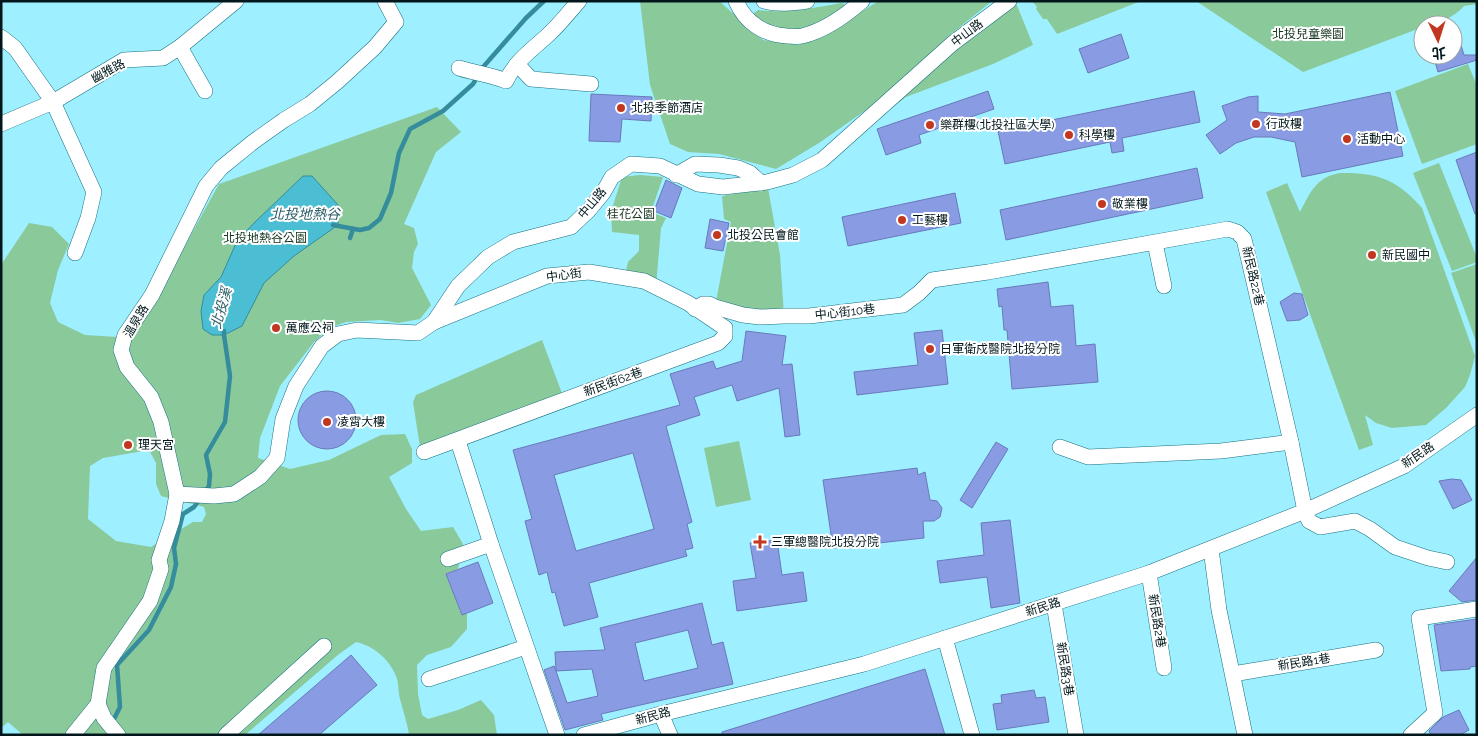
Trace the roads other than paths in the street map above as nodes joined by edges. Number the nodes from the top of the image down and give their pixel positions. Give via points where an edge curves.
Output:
1 (236, 1) edge
2 (385, 1) edge
3 (579, 1) edge
4 (736, 1) edge
5 (764, 1) edge
6 (808, 1) edge
7 (862, 1) edge
8 (1009, 1) edge
9 (1, 38) edge
10 (180, 47) junction
11 (517, 64) junction
12 (459, 68) dead end
13 (591, 84) dead end
14 (205, 91) dead end
15 (53, 102) junction
16 (1, 124) edge
17 (676, 175) junction
18 (761, 182) junction
19 (1155, 243) junction
20 (75, 253) dead end
21 (988, 272) joint
22 (1164, 286) dead end
23 (695, 309) junction
24 (434, 322) junction
25 (1477, 415) edge
26 (458, 441) junction
27 (1291, 442) junction
28 (1060, 447) dead end
29 (424, 452) dead end
30 (177, 494) junction
31 (1305, 511) junction
32 (491, 544) junction
33 (1211, 549) junction
34 (448, 559) dead end
35 (1447, 562) dead end
36 (1149, 573) junction
37 (1054, 604) junction
38 (1477, 610) edge
39 (945, 638) junction
40 (324, 646) dead end
41 (526, 647) junction
42 (1376, 650) dead end
43 (1164, 668) dead end
44 (1234, 674) junction
45 (429, 679) dead end
46 (98, 704) junction
47 (661, 714) junction
48 (617, 730) edge
49 (73, 735) edge
50 (118, 735) edge
51 (226, 735) edge
52 (557, 735) edge
53 (584, 735) edge
54 (670, 735) edge
55 (972, 735) edge
56 (1076, 735) edge
57 (1245, 735) edge
58 (1411, 735) edge

1 - 10 street, 幽雅路
2 - 30 street, 溫泉路 via 396,22 375,47 310,104 276,125 221,168 206,186 152,295 125,335 121,350 128,367 151,397 161,422
3 - 11 street
4 - 7 street via 741,14 762,30 781,36 801,37 848,14
5 - 6 street
8 - 18 street, 中山路 via 953,43 822,160 793,175
9 - 15 street via 15,48
10 - 14 street
10 - 15 street, 幽雅路 via 163,58 124,60
11 - 12 street via 501,79
11 - 13 street via 531,80
15 - 16 street, 幽雅路
15 - 20 street via 94,192
17 - 18 street, 中山路 via 698,184 723,188
17 - 18 street via 695,164 718,165 738,168
17 - 24 street, 中山路 via 660,166 631,164 612,177 603,193 570,227 513,242 488,256 458,286
19 - 21 street, 新民路22巷
19 - 22 street
19 - 27 street, 新民路22巷 via 1228,229 1244,239
21 - 23 street, 中心街10巷 via 932,280 903,305 809,316 760,317 709,304
23 - 24 street, 中心街 via 644,281 589,272 547,276
23 - 26 street, 新民街62巷 via 726,328 725,336 718,343
24 - 30 street, 中山路 via 418,333 357,330 338,334 322,346 296,386 283,419 277,458 260,477 234,494
25 - 31 street, 新民路 via 1404,466
26 - 29 street
26 - 32 street
27 - 28 street via 1221,451 1088,458
27 - 31 street, 新民路22巷
30 - 46 street, 溫泉路 via 159,560 161,569 150,601 104,668
31 - 33 street, 新民路
31 - 35 street via 1309,521 1320,527 1355,521 1395,547
32 - 34 street
32 - 41 street
33 - 36 street, 新民路
33 - 44 street
36 - 37 street, 新民路
36 - 43 street, 新民路2巷
37 - 39 street, 新民路
37 - 56 street, 新民路3巷
38 - 58 street via 1419,618 1435,713
39 - 47 street, 新民路 via 864,664
39 - 55 street
40 - 51 street
41 - 45 street
41 - 52 street
42 - 44 street, 新民路1巷
44 - 57 street
46 - 49 street, 溫泉路
46 - 50 street via 104,718
47 - 48 street, 新民路
47 - 54 street
48 - 53 street, 新民路

